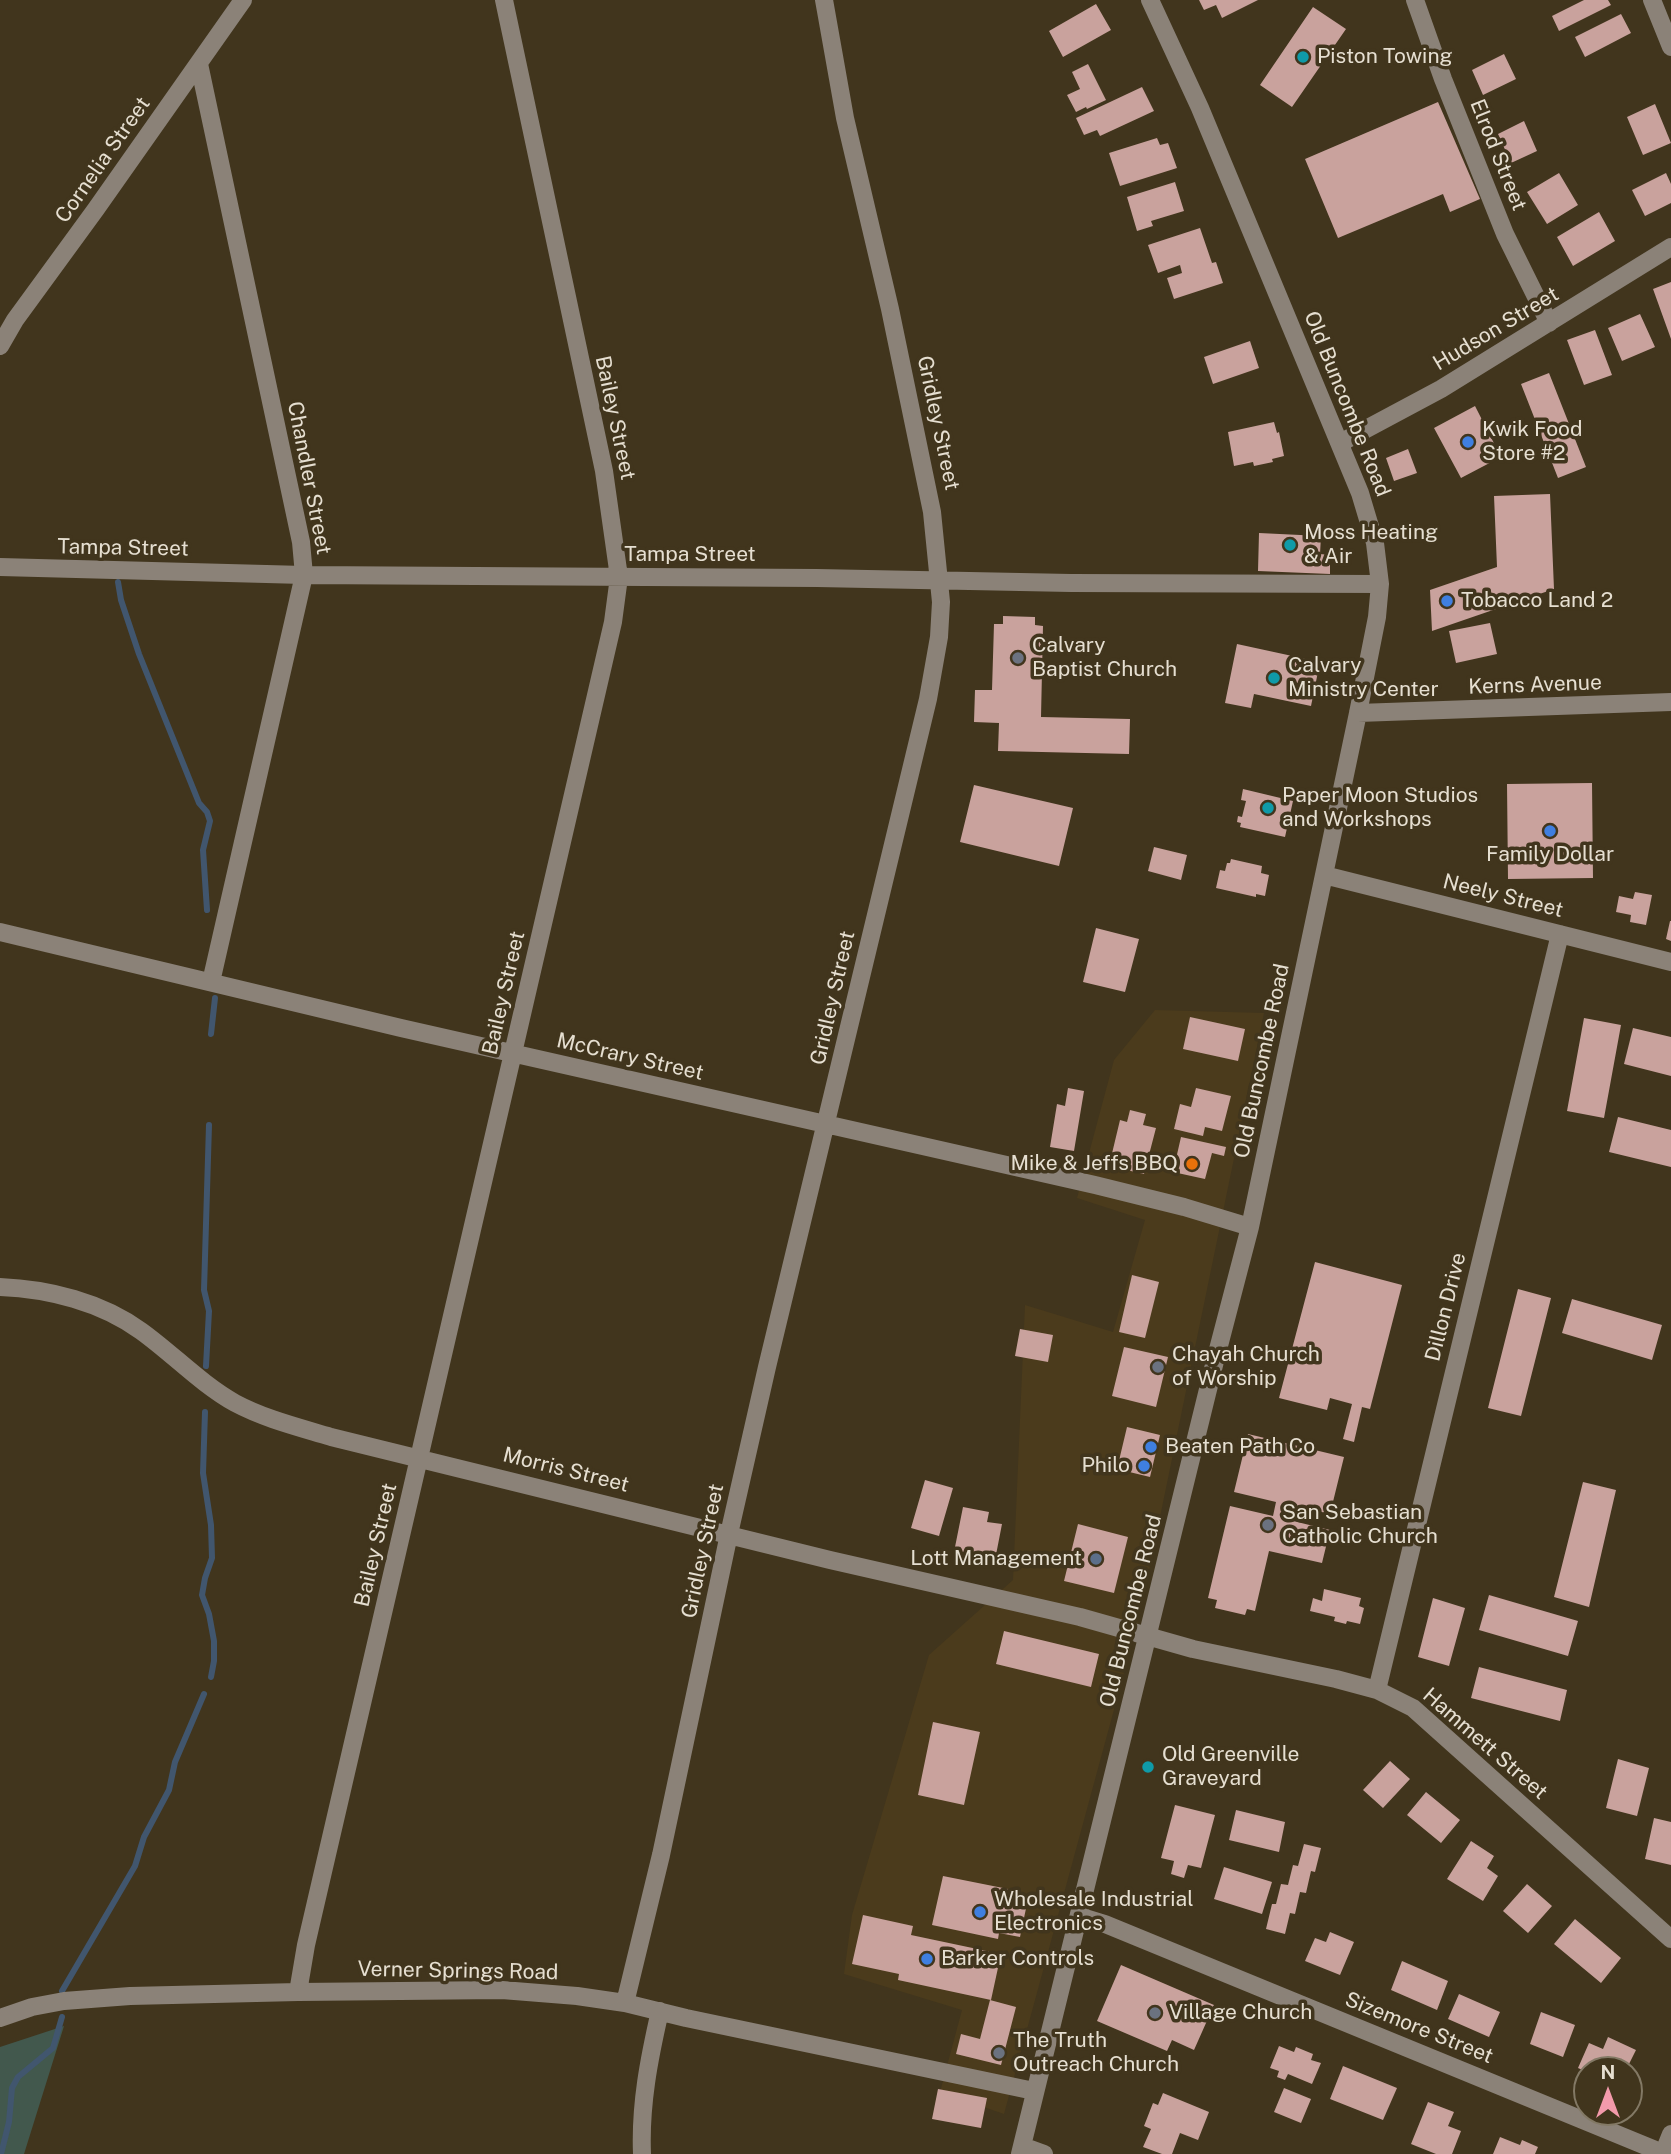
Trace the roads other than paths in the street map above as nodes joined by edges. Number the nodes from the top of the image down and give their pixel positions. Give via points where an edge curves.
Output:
1 (243, 0) edge
2 (505, 0) edge
3 (824, 0) edge
4 (1150, 0) edge
5 (1415, 0) edge
6 (1652, 0) edge
7 (1671, 47) edge
8 (199, 64) junction
9 (1671, 247) edge
10 (1549, 323) junction
11 (0, 346) edge
12 (1340, 443) junction
13 (0, 567) edge
14 (304, 575) junction
15 (619, 577) junction
16 (940, 580) junction
17 (1380, 584) junction
18 (1671, 702) edge
19 (1358, 713) junction
20 (1324, 875) junction
21 (0, 932) edge
22 (1560, 934) junction
23 (1671, 961) edge
24 (211, 982) junction
25 (512, 1054) junction
26 (827, 1126) junction
27 (1250, 1227) junction
28 (0, 1287) edge
29 (419, 1458) junction
30 (729, 1534) junction
31 (1149, 1636) junction
32 (1377, 1690) junction
33 (1079, 1916) junction
34 (1671, 1940) edge
35 (298, 1992) junction
36 (625, 2003) junction
37 (660, 2011) junction
38 (0, 2018) edge
39 (1034, 2091) junction
40 (1671, 2134) edge
41 (1021, 2150) edge
42 (1663, 2153) edge
43 (642, 2154) edge
44 (1044, 2154) edge

1 - 8 street, Cornelia Street
2 - 15 street, Bailey Street via 604,471
3 - 16 street, Gridley Street via 845,118 926,476
4 - 12 street, Old Buncombe Road
5 - 10 street, Elrod Street via 1505,234
6 - 7 street
8 - 11 street, Cornelia Street
8 - 14 street, Chandler Street via 301,542
9 - 10 street, Hudson Street
10 - 12 street, Hudson Street
12 - 17 street, Old Buncombe Road via 1371,526
13 - 14 street, Tampa Street
14 - 15 street, Tampa Street
14 - 24 street, Chandler Street
15 - 16 street, Tampa Street
15 - 25 street, Bailey Street via 613,622
16 - 17 street, Tampa Street
16 - 26 street, Gridley Street via 939,637 928,698
17 - 19 street, Old Buncombe Road
18 - 19 street, Kerns Avenue
19 - 20 street, Old Buncombe Road
20 - 22 street, Neely Street
20 - 27 street, Old Buncombe Road
21 - 24 street, McCrary Street
22 - 23 street, Neely Street
22 - 32 street, Dillon Drive
24 - 25 street, McCrary Street
25 - 26 street, McCrary Street
25 - 29 street, Bailey Street
26 - 27 street, McCrary Street via 1095,1185
26 - 30 street, Gridley Street
27 - 31 street, Old Buncombe Road
28 - 29 street, Morris Street via 68,1297 114,1315 233,1402 270,1419
29 - 30 street, Morris Street
29 - 35 street, Bailey Street
30 - 31 street, Morris Street
30 - 36 street, Gridley Street
31 - 32 street, Hammett Street
31 - 33 street, Old Buncombe Road
32 - 34 street, Hammett Street via 1413,1708
33 - 39 street, Old Buncombe Road
33 - 42 street, Sizemore Street
35 - 36 street, Verner Springs Road via 502,1990
35 - 38 street, Verner Springs Road via 64,2001
36 - 37 street, Verner Springs Road
37 - 39 street, Verner Springs Road
37 - 43 street via 646,2075
39 - 41 street, Old Buncombe Road
40 - 42 street
41 - 44 street

